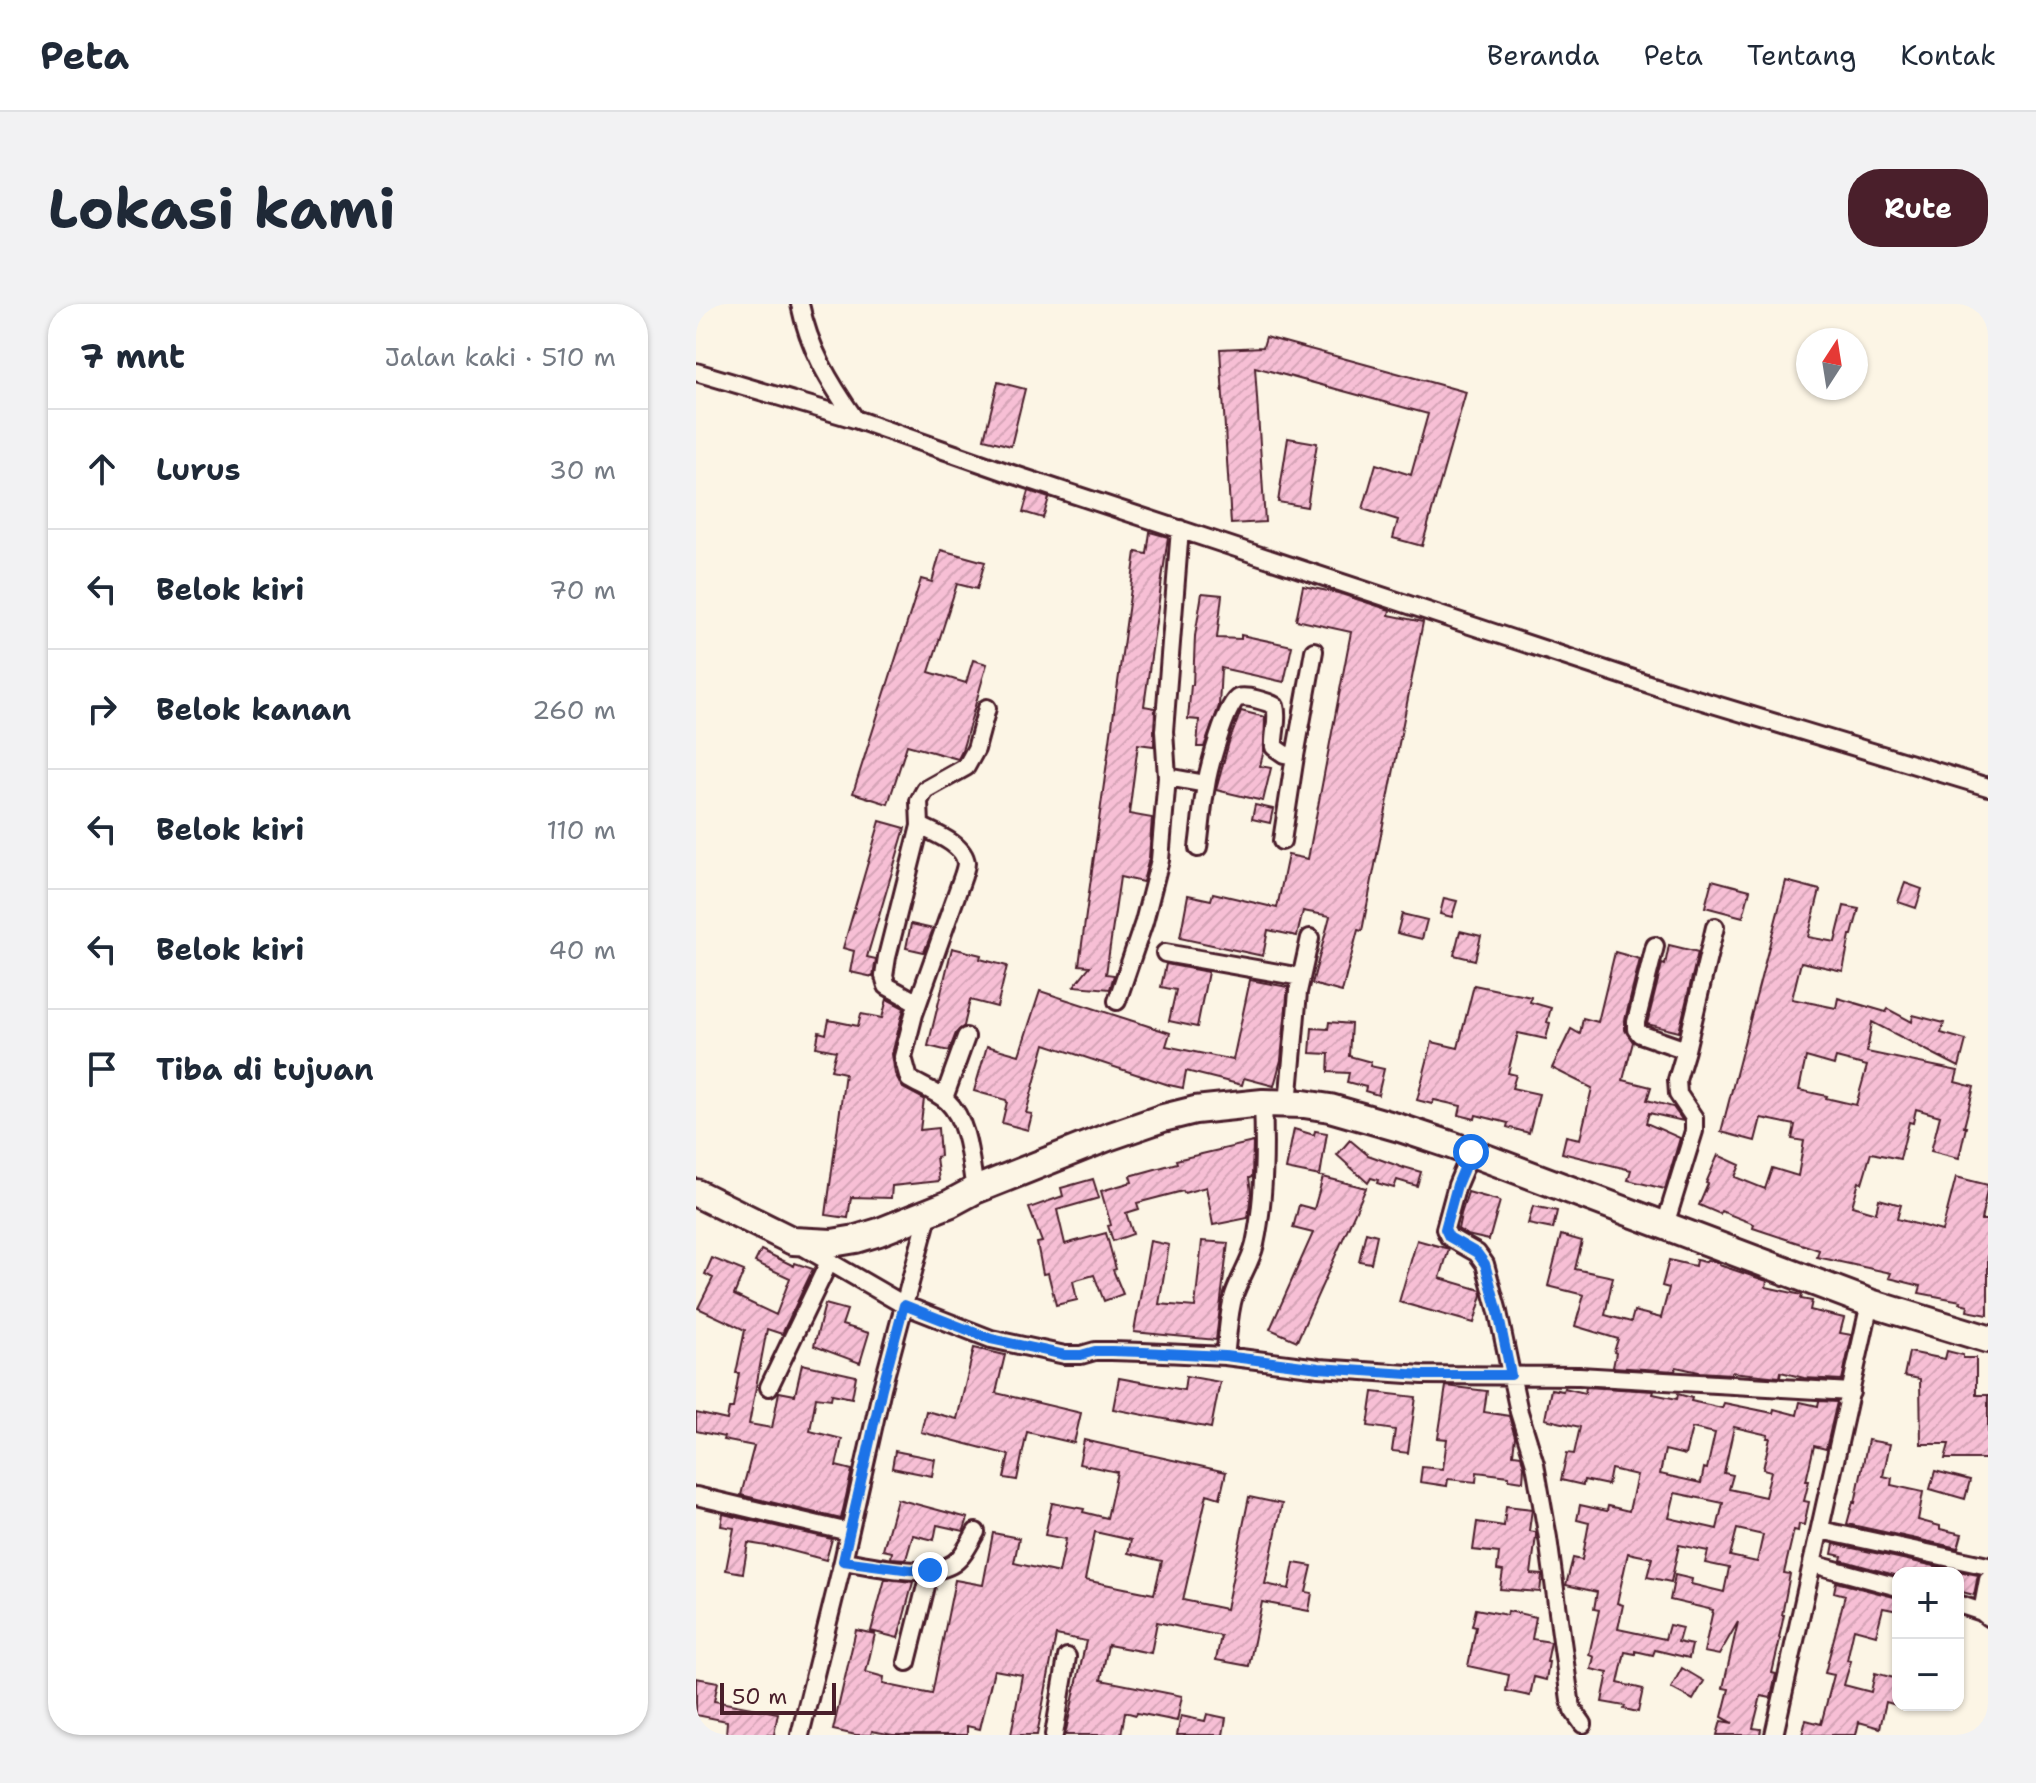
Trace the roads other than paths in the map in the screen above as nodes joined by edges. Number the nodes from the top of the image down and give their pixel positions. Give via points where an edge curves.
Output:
1 (800, 304) edge
2 (696, 372) edge
3 (855, 419) junction
4 (1180, 529) junction
5 (1314, 651) dead end
6 (987, 708) dead end
7 (1295, 756) junction
8 (1167, 777) junction
9 (1206, 784) junction
10 (1988, 787) edge
11 (920, 826) junction
12 (1282, 841) dead end
13 (1198, 848) dead end
14 (1715, 927) dead end
15 (1310, 938) dead end
16 (1655, 946) dead end
17 (1165, 953) dead end
18 (1301, 977) junction
19 (1117, 1001) dead end
20 (918, 1003) junction
21 (966, 1037) dead end
22 (1686, 1050) junction
23 (944, 1098) junction
24 (1276, 1103) junction
25 (1471, 1152) junction
26 (975, 1190) junction
27 (696, 1193) edge
28 (929, 1212) junction
29 (1665, 1225) junction
30 (793, 1241) junction
31 (829, 1262) junction
32 (1870, 1303) junction
33 (904, 1305) junction
34 (1988, 1339) edge
35 (1225, 1356) junction
36 (1511, 1375) junction
37 (769, 1387) dead end
38 (1851, 1392) junction
39 (696, 1496) edge
40 (1820, 1530) junction
41 (849, 1532) junction
42 (976, 1532) dead end
43 (843, 1561) junction
44 (1813, 1564) junction
45 (1988, 1566) edge
46 (930, 1570) junction
47 (1988, 1580) edge
48 (1892, 1585) edge
49 (1964, 1606) edge
50 (1985, 1614) edge
51 (1067, 1657) dead end
52 (907, 1662) dead end
53 (1583, 1724) dead end
54 (800, 1735) edge
55 (1054, 1735) edge
56 (1774, 1735) edge

1 - 3 street via 809,340
2 - 3 street
3 - 4 street
4 - 8 street via 1164,731
4 - 10 street via 1673,692
5 - 7 street
6 - 11 street via 966,767 925,790 919,801
7 - 9 street via 1274,747 1275,706 1239,698 1222,727
7 - 12 street
8 - 9 street
8 - 19 street via 1160,860
9 - 13 street
11 - 20 street via 884,976 887,986
11 - 20 street via 959,850 966,863
14 - 22 street
15 - 18 street
16 - 22 street via 1636,1029
17 - 18 street
18 - 24 street
20 - 23 street via 905,1067 909,1079
21 - 23 street
22 - 29 street via 1677,1087 1695,1123
23 - 26 street via 956,1110 963,1130
24 - 25 highway via 1330,1108
24 - 26 highway via 1163,1118
24 - 35 street via 1265,1145 1259,1223 1234,1294
25 - 29 highway
25 - 36 street via 1445,1229 1485,1264
26 - 28 highway
27 - 30 highway
28 - 30 highway via 856,1239
28 - 33 street
29 - 32 highway
30 - 31 street
31 - 33 street
31 - 37 street
32 - 34 highway
32 - 38 street
33 - 35 street via 991,1339 1054,1353
33 - 41 street
35 - 36 street via 1423,1375
36 - 38 street
36 - 53 street via 1538,1479 1570,1700
38 - 40 street
39 - 41 street
40 - 44 street
40 - 45 street
41 - 43 street
42 - 46 street via 958,1561
43 - 46 street
43 - 54 street
44 - 48 street
44 - 56 street
46 - 52 street
47 - 50 street
49 - 50 street
51 - 55 street

